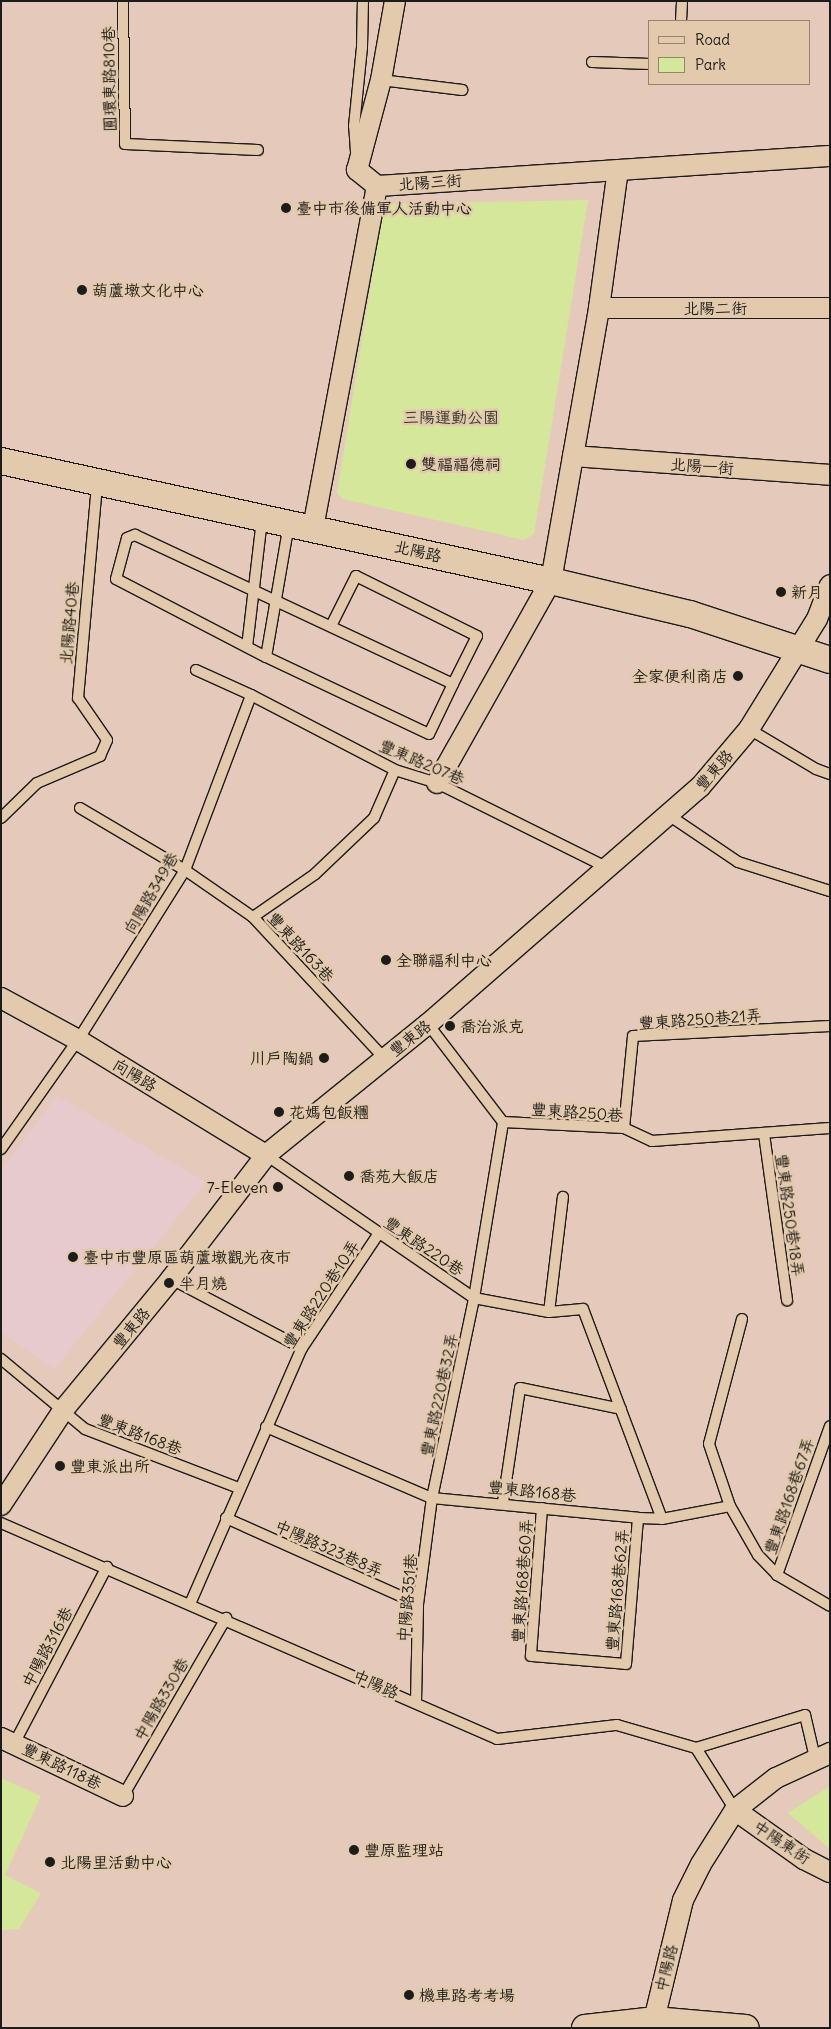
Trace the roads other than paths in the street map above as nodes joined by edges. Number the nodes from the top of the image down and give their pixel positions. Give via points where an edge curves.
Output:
1 (123, 1) edge
2 (363, 1) edge
3 (395, 1) edge
4 (682, 1) edge
5 (681, 20) edge
6 (592, 62) dead end
7 (648, 64) edge
8 (382, 80) junction
9 (462, 90) dead end
10 (258, 150) dead end
11 (830, 156) edge
12 (357, 170) junction
13 (618, 170) junction
14 (377, 186) junction
15 (599, 308) junction
16 (830, 308) edge
17 (573, 456) junction
18 (1, 460) edge
19 (830, 475) edge
20 (97, 484) junction
21 (262, 518) junction
22 (301, 526) junction
23 (551, 581) junction
24 (830, 585) edge
25 (256, 590) junction
26 (277, 601) junction
27 (331, 626) junction
28 (247, 647) junction
29 (799, 650) junction
30 (266, 656) junction
31 (830, 660) edge
32 (196, 670) dead end
33 (454, 684) junction
34 (251, 695) junction
35 (749, 728) junction
36 (396, 770) junction
37 (830, 774) edge
38 (437, 783) junction
39 (80, 808) dead end
40 (670, 816) junction
41 (1, 818) edge
42 (609, 869) junction
43 (185, 870) junction
44 (830, 891) edge
45 (253, 917) junction
46 (1, 998) edge
47 (428, 1024) junction
48 (830, 1026) edge
49 (78, 1040) junction
50 (384, 1058) junction
51 (503, 1122) junction
52 (624, 1128) junction
53 (830, 1128) edge
54 (764, 1134) junction
55 (1, 1149) edge
56 (266, 1155) junction
57 (563, 1197) dead end
58 (379, 1233) junction
59 (171, 1279) junction
60 (474, 1298) junction
61 (787, 1300) dead end
62 (549, 1312) junction
63 (742, 1319) dead end
64 (302, 1348) junction
65 (1, 1359) edge
66 (64, 1409) junction
67 (621, 1409) junction
68 (830, 1426) edge
69 (266, 1427) junction
70 (239, 1488) junction
71 (3, 1495) edge
72 (432, 1498) junction
73 (503, 1502) junction
74 (730, 1506) junction
75 (542, 1508) junction
76 (226, 1518) junction
77 (638, 1518) junction
78 (662, 1519) junction
79 (1, 1523) edge
80 (107, 1567) junction
81 (777, 1575) junction
82 (190, 1604) junction
83 (418, 1604) junction
84 (830, 1606) edge
85 (226, 1618) junction
86 (626, 1664) joint
87 (416, 1702) junction
88 (8, 1740) edge
89 (696, 1748) junction
90 (822, 1756) edge
91 (123, 1796) joint
92 (735, 1810) junction
93 (830, 1872) edge
94 (654, 2020) junction
95 (585, 2028) edge
96 (746, 2028) edge

1 - 10 lane, 圓環東路810巷 via 125,144
2 - 12 lane via 354,126
3 - 8 street
4 - 5 lane
6 - 7 lane
8 - 9 lane
8 - 12 street
11 - 13 street, 北陽三街
12 - 14 street
13 - 14 street, 北陽三街
13 - 15 street
14 - 22 street, 北陽三街
15 - 16 street, 北陽二街
15 - 17 street
17 - 19 street, 北陽一街
17 - 23 street
18 - 20 street, 北陽路
20 - 21 street, 北陽路
20 - 41 lane, 北陽路40巷 via 78,698 107,740 100,756 37,783
21 - 22 street, 北陽路
21 - 25 lane
22 - 23 street, 北陽路
22 - 26 lane
23 - 29 street, 北陽路 via 690,614
23 - 38 street
24 - 29 street, 豐東路 via 817,619
25 - 26 lane
25 - 28 lane
25 - 28 lane via 135,535 127,538 116,579
26 - 27 lane
26 - 30 lane
27 - 33 lane
27 - 33 lane via 356,576 477,636
28 - 30 lane
29 - 31 street, 北陽路
29 - 35 street, 豐東路
30 - 33 lane via 429,734
32 - 34 lane, 豐東路207巷
34 - 36 lane, 豐東路207巷
34 - 43 lane, 向陽路349巷
35 - 37 lane via 816,770
35 - 40 street, 豐東路 via 700,787
36 - 38 lane, 豐東路207巷
36 - 45 lane via 374,818 315,874
38 - 42 lane, 豐東路207巷
39 - 43 lane, 豐東路163巷
40 - 42 street, 豐東路
40 - 44 lane via 738,862
42 - 47 street, 豐東路
43 - 45 lane, 豐東路163巷
43 - 49 lane, 向陽路349巷
45 - 50 lane, 豐東路163巷
46 - 49 street, 向陽路
47 - 50 street, 豐東路
47 - 51 lane
48 - 52 lane, 豐東路250巷21弄 via 633,1036
49 - 55 lane, 向陽路349巷
49 - 56 street, 向陽路
50 - 56 street, 豐東路
51 - 52 lane, 豐東路250巷
51 - 60 lane, 豐東路220巷32弄
52 - 54 lane, 豐東路250巷 via 652,1141
53 - 54 lane, 豐東路250巷
54 - 61 lane, 豐東路250巷18弄
56 - 58 lane, 豐東路220巷
56 - 59 street, 豐東路
57 - 62 lane
58 - 60 lane, 豐東路220巷
58 - 64 lane, 豐東路220巷10弄
59 - 64 lane
59 - 66 street, 豐東路
60 - 62 lane, 豐東路220巷
60 - 72 lane, 豐東路220巷32弄
62 - 67 lane, 豐東路220巷 via 583,1309
63 - 74 lane via 709,1444
64 - 69 lane, 豐東路220巷10弄
65 - 66 lane, 豐東路168巷
66 - 70 lane, 豐東路168巷 via 85,1429
66 - 71 street, 豐東路
67 - 73 lane via 520,1388
67 - 78 lane
68 - 81 lane, 豐東路168巷67弄
69 - 70 lane
69 - 72 lane, 豐東路168巷
70 - 76 lane
72 - 73 lane, 豐東路168巷
72 - 83 lane, 中陽路351巷
73 - 75 lane, 豐東路168巷
74 - 78 lane, 豐東路168巷
74 - 81 lane via 758,1555
75 - 77 lane, 豐東路168巷
75 - 86 lane, 豐東路168巷60弄 via 531,1656
76 - 82 lane
76 - 83 lane, 中陽路323巷8弄
77 - 78 lane, 豐東路168巷
77 - 86 lane, 豐東路168巷62弄
79 - 80 lane, 中陽路
80 - 82 lane, 中陽路
80 - 88 lane, 中陽路316巷
81 - 84 lane
82 - 85 lane, 中陽路
83 - 87 lane, 中陽路351巷
85 - 87 lane, 中陽路
85 - 91 lane, 中陽路330巷
87 - 89 lane, 中陽路 via 498,1739 617,1725
88 - 91 street, 豐東路118巷
89 - 90 lane via 805,1715
89 - 92 lane
90 - 92 street, 中陽路 via 776,1778
92 - 93 street, 中陽東街 via 804,1859
92 - 94 street, 中陽路 via 683,1900
94 - 95 street
94 - 96 street

